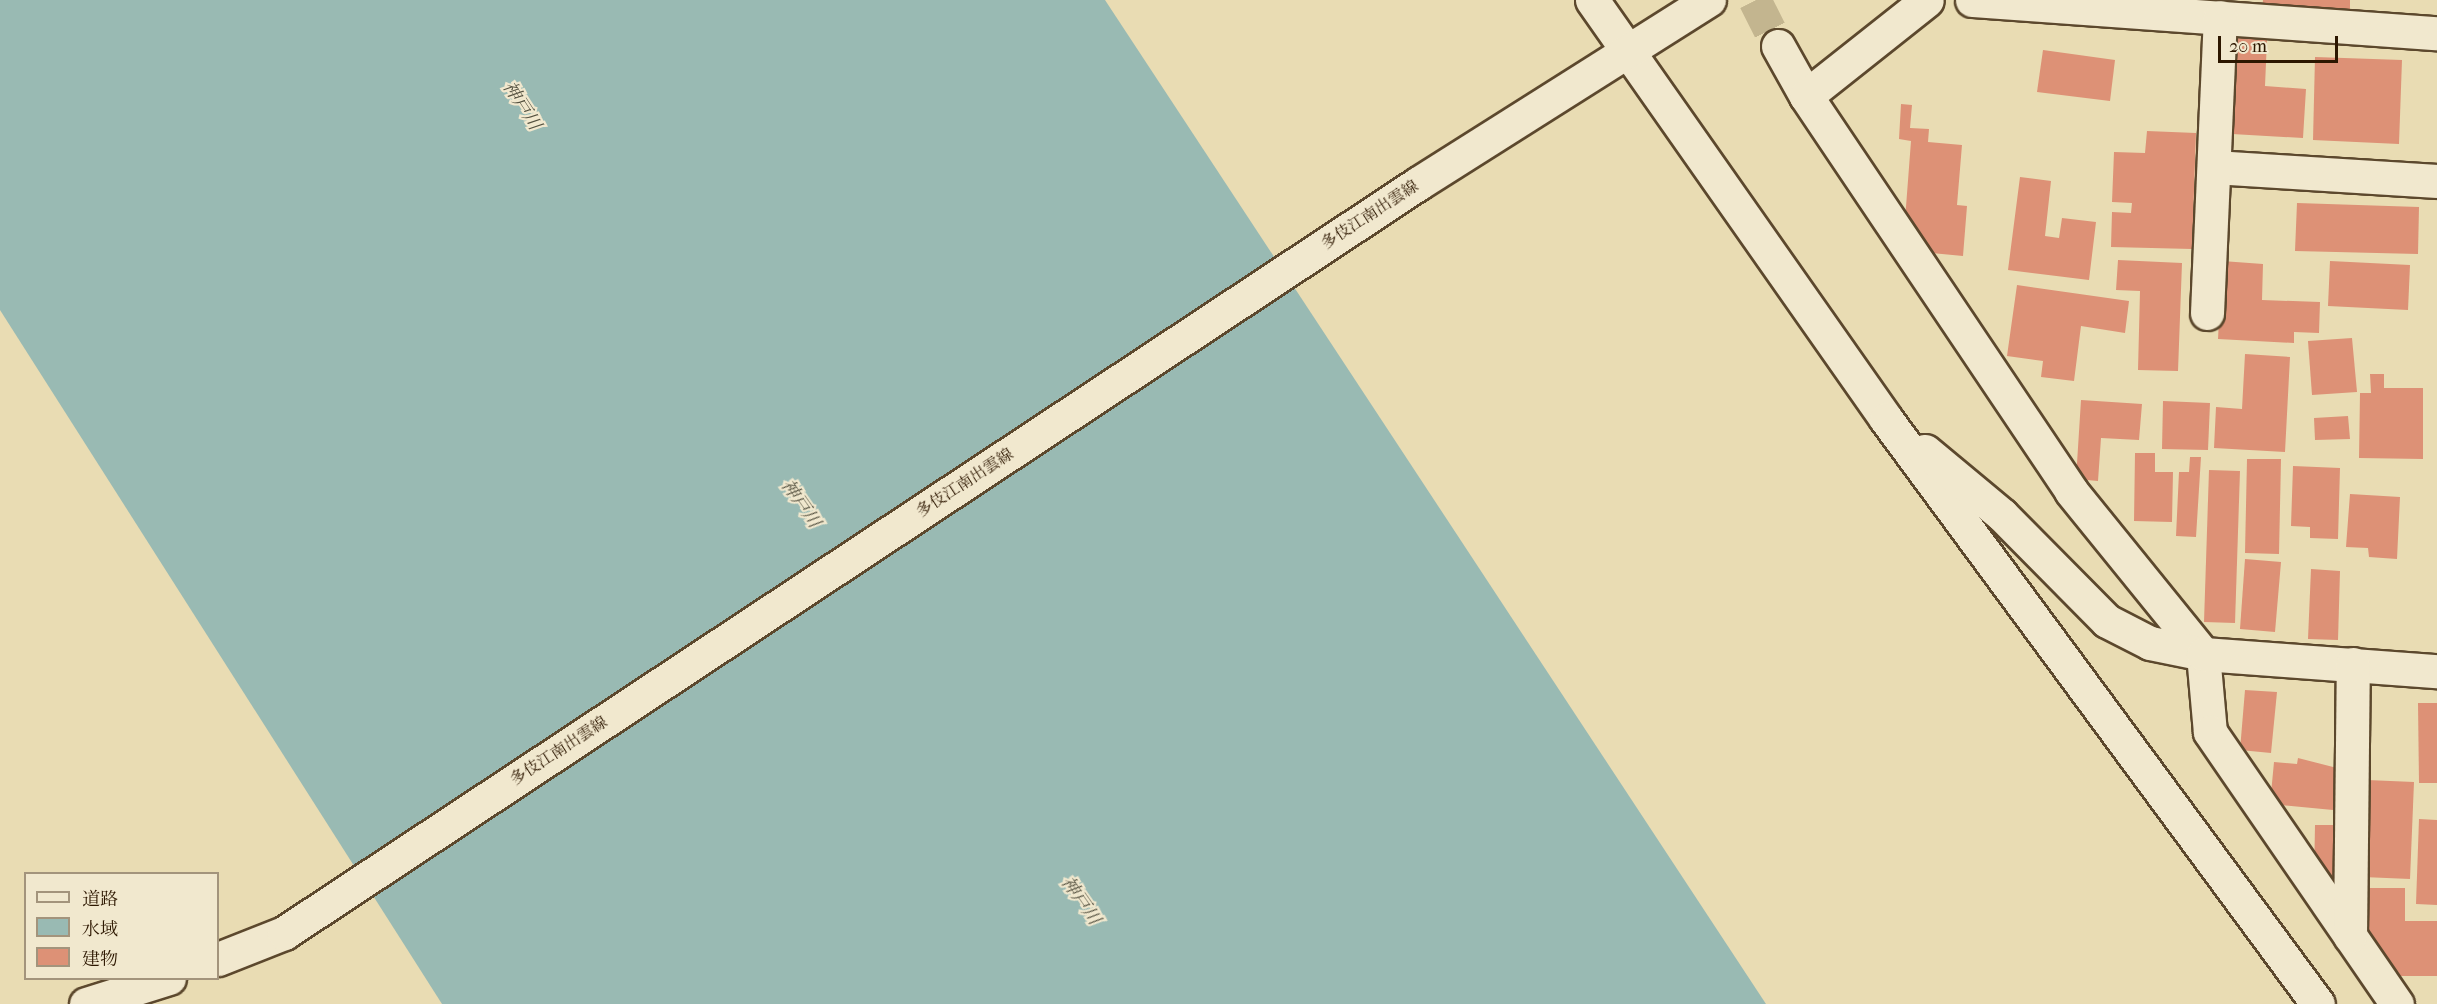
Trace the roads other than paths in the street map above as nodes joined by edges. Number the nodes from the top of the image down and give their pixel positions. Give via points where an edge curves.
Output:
1 (1592, 0) edge
2 (1709, 0) edge
3 (1927, 0) edge
4 (1972, 0) edge
5 (2220, 17) junction
6 (2437, 33) edge
7 (1778, 46) tunnel mouth
8 (1628, 50) junction
9 (1806, 96) junction
10 (2214, 167) junction
11 (2437, 181) edge
12 (2207, 313) dead end
13 (1886, 418) junction
14 (2203, 654) junction
15 (2353, 664) junction
16 (2437, 671) edge
17 (2350, 936) junction
18 (219, 959) edge
19 (163, 980) edge
20 (86, 1004) edge
21 (2318, 1004) edge
22 (2397, 1004) edge

1 - 8 street
2 - 8 street, 多伎江南出雲線
3 - 9 street
4 - 5 street
5 - 6 street
5 - 10 street
7 - 9 street
8 - 13 street
8 - 18 street, 多伎江南出雲線 via 284,933
9 - 14 street via 2071,491
10 - 11 street
10 - 12 street
13 - 14 street via 2002,515 2107,621 2150,643
13 - 21 street
14 - 15 street
14 - 17 street via 2210,732
15 - 16 street
15 - 17 street
17 - 22 street
19 - 20 street

